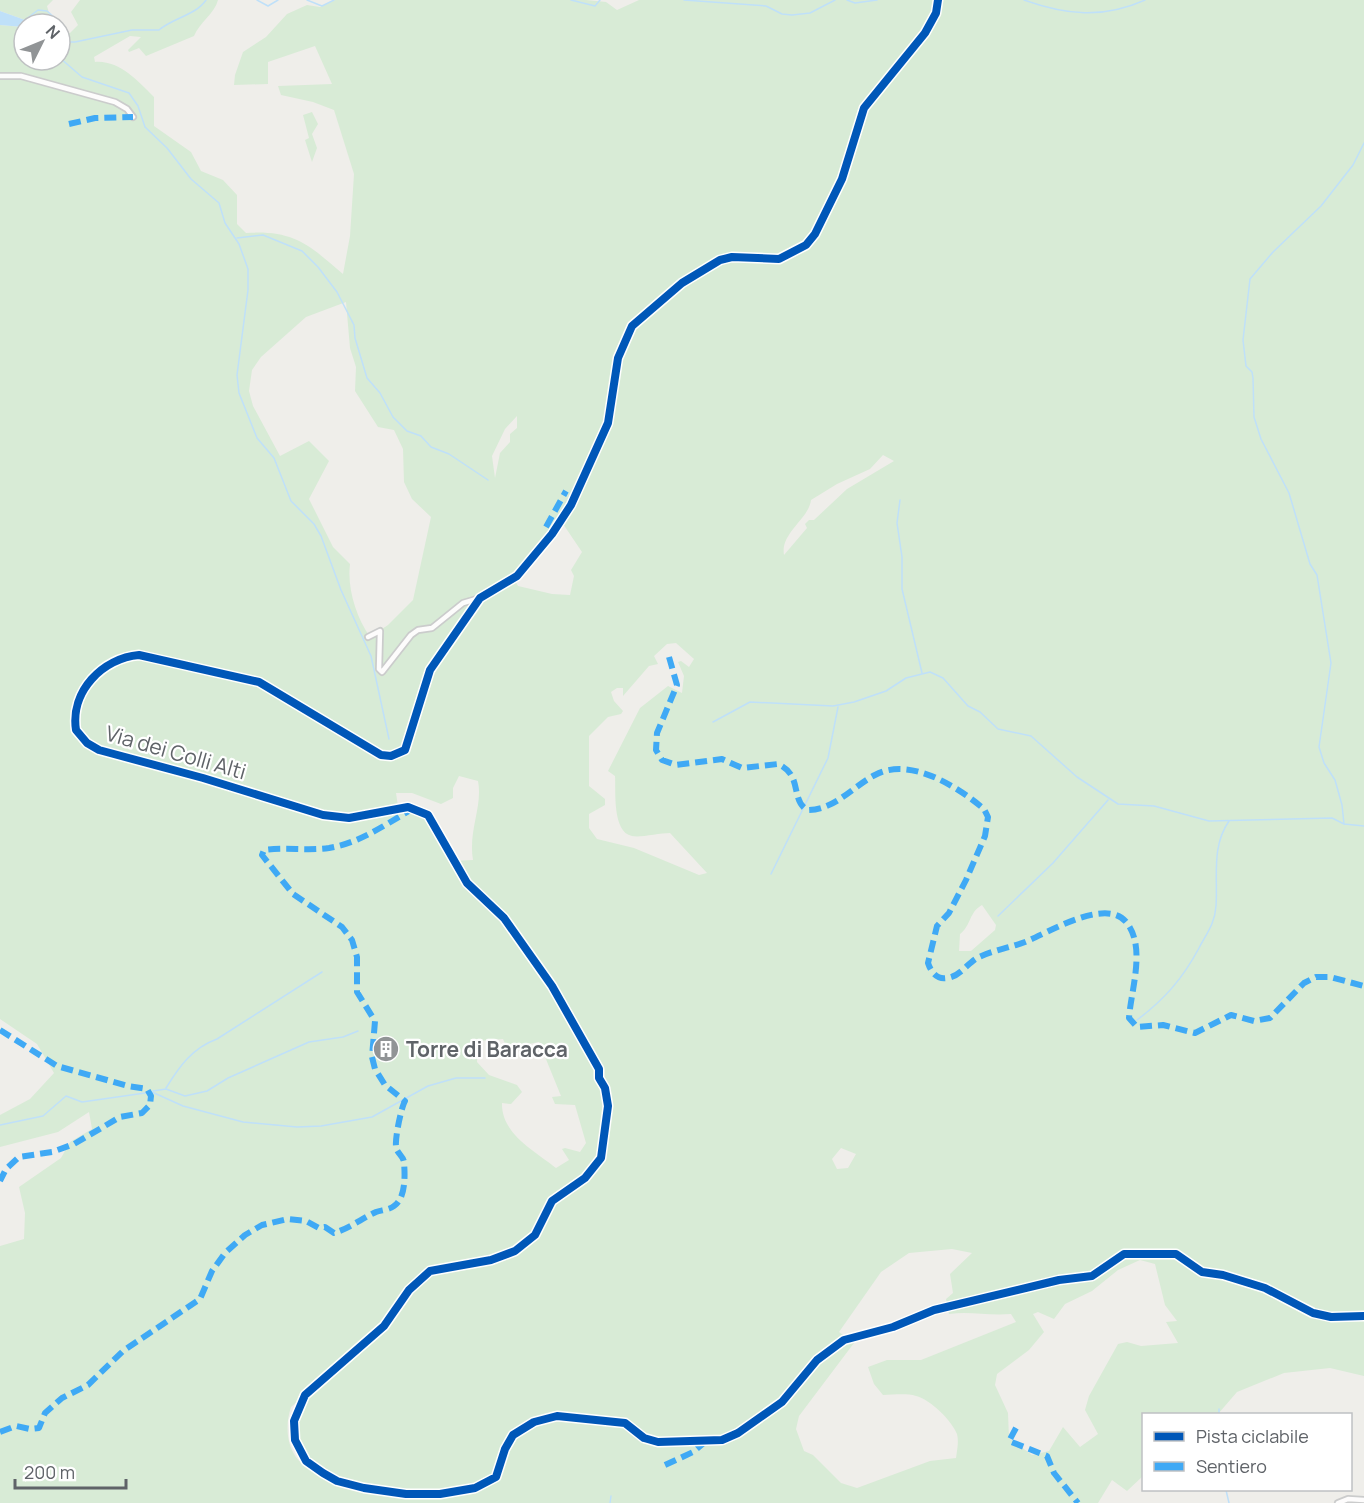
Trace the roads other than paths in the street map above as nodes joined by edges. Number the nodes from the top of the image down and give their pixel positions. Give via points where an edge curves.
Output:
1 (938, 2) edge
2 (0, 76) edge
3 (133, 117) dead end
4 (480, 598) junction
5 (368, 637) dead end
6 (1364, 1316) edge
7 (1364, 1500) edge
8 (1338, 1503) edge

1 - 4 street, Via dei Colli Alti via 925,33 864,108 842,179 806,245 779,259 720,260 682,283 632,326 618,358 608,423 571,505 517,576
2 - 3 street via 11,74 115,102
4 - 5 street via 463,603 432,628 411,635 380,673 380,631
4 - 6 street, Via dei Colli Alti via 430,670 409,744 399,754 381,755 259,682 139,655 117,659 87,685 77,704 76,730 99,750 323,815 349,818 408,807 428,815 467,883 504,918 552,986 600,1069 608,1106 604,1149 598,1164 552,1201 535,1235 526,1244 491,1260 430,1271 418,1280 384,1326 305,1395 294,1421 295,1440 306,1461 337,1481 364,1488 429,1494 491,1482 500,1471 513,1435 540,1419 570,1416 613,1420 658,1442 722,1440 782,1402 817,1360 844,1340 893,1327 934,1310 1059,1280 1092,1276 1124,1254 1176,1254 1202,1272 1265,1288 1313,1313
7 - 8 street

